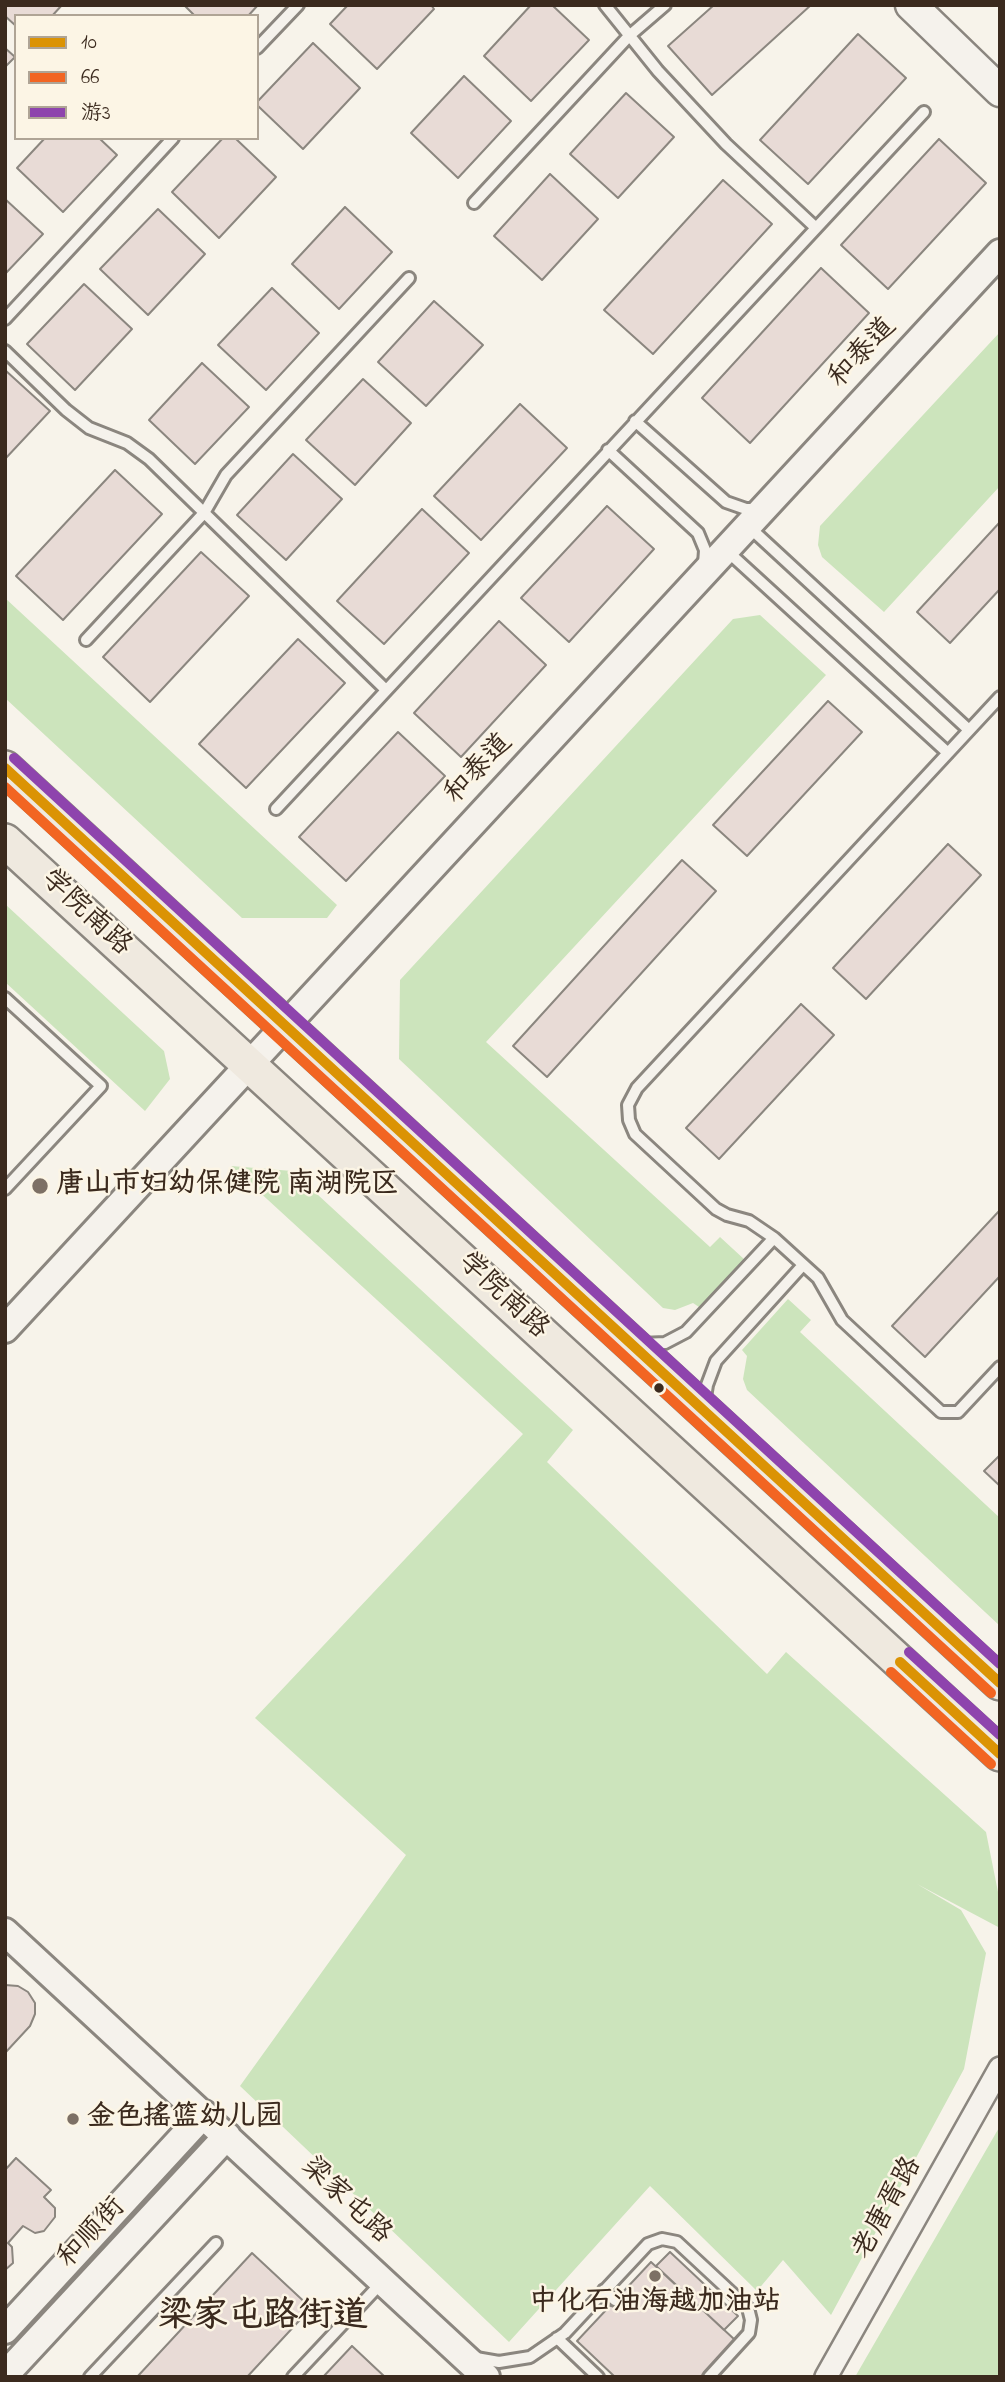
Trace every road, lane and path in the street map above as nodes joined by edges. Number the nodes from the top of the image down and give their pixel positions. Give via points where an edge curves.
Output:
1 (298, 5) edge
2 (604, 5) edge
3 (665, 5) edge
4 (911, 5) edge
5 (629, 36) junction
6 (259, 46) edge
7 (1000, 91) edge
8 (924, 112) dead end
9 (171, 140) edge
10 (474, 203) dead end
11 (815, 227) junction
12 (1000, 253) edge
13 (409, 278) dead end
14 (5, 319) edge
15 (5, 351) edge
16 (635, 421) junction
17 (608, 450) junction
18 (204, 513) junction
19 (756, 517) junction
20 (726, 550) junction
21 (703, 575) junction
22 (86, 640) dead end
23 (386, 690) junction
24 (1000, 697) edge
25 (969, 730) junction
26 (947, 753) junction
27 (5, 768) edge
28 (276, 809) dead end
29 (5, 841) edge
30 (5, 998) edge
31 (285, 1027) junction
32 (250, 1065) junction
33 (5, 1189) edge
34 (774, 1238) junction
35 (803, 1265) junction
36 (5, 1329) edge
37 (631, 1344) junction
38 (1000, 1367) edge
39 (703, 1410) junction
40 (1000, 1683) edge
41 (1000, 1754) edge
42 (5, 1932) edge
43 (1000, 2068) edge
44 (204, 2114) junction
45 (227, 2136) junction
46 (216, 2243) dead end
47 (383, 2281) junction
48 (604, 2290) junction
49 (615, 2300) dead end
50 (5, 2330) edge
51 (557, 2338) junction
52 (463, 2355) junction
53 (5, 2375) edge
54 (90, 2377) edge
55 (293, 2377) edge
56 (486, 2377) edge
57 (598, 2377) edge
58 (709, 2377) edge
59 (826, 2377) edge

1 - 6 lane
2 - 5 lane
3 - 5 lane
4 - 7 main road
5 - 10 lane
5 - 11 lane via 726,144
8 - 11 lane
9 - 14 lane
11 - 16 lane
12 - 19 street, 和泰道
13 - 18 lane via 226,475
15 - 18 lane via 89,428 127,443 149,458
16 - 17 lane
16 - 19 lane via 726,502
17 - 21 lane via 698,533 705,550
17 - 23 lane
18 - 22 lane
18 - 23 lane
19 - 20 street, 和泰道
19 - 25 lane
20 - 21 street, 和泰道
20 - 26 lane
21 - 31 street, 和泰道
23 - 28 lane
24 - 25 lane
25 - 26 lane
26 - 34 lane via 637,1088 628,1105 635,1134 716,1209 749,1221
27 - 31 main road, 学院南路
29 - 32 main road, 学院南路
30 - 33 lane via 101,1086
31 - 32 street, 和泰道
31 - 37 main road, 学院南路
32 - 36 street, 和泰道
32 - 41 main road, 学院南路
34 - 35 lane
34 - 37 lane via 686,1332 664,1343
35 - 38 lane via 818,1278 842,1320 941,1412 957,1412
35 - 39 lane via 716,1361
37 - 39 main road, 学院南路
39 - 40 main road, 学院南路
42 - 44 street, 梁家屯路
43 - 59 street, 老唐胥路
44 - 45 street, 梁家屯路
44 - 50 street, 和顺街
45 - 47 street, 梁家屯路
45 - 53 street, 和顺街
46 - 54 lane
47 - 52 street, 梁家屯路
47 - 55 lane
48 - 49 lane
48 - 51 lane
48 - 58 lane via 648,2244 662,2239 677,2242 748,2308 751,2320 749,2333
51 - 52 lane via 530,2357 499,2362
51 - 57 lane
52 - 56 street, 梁家屯路

